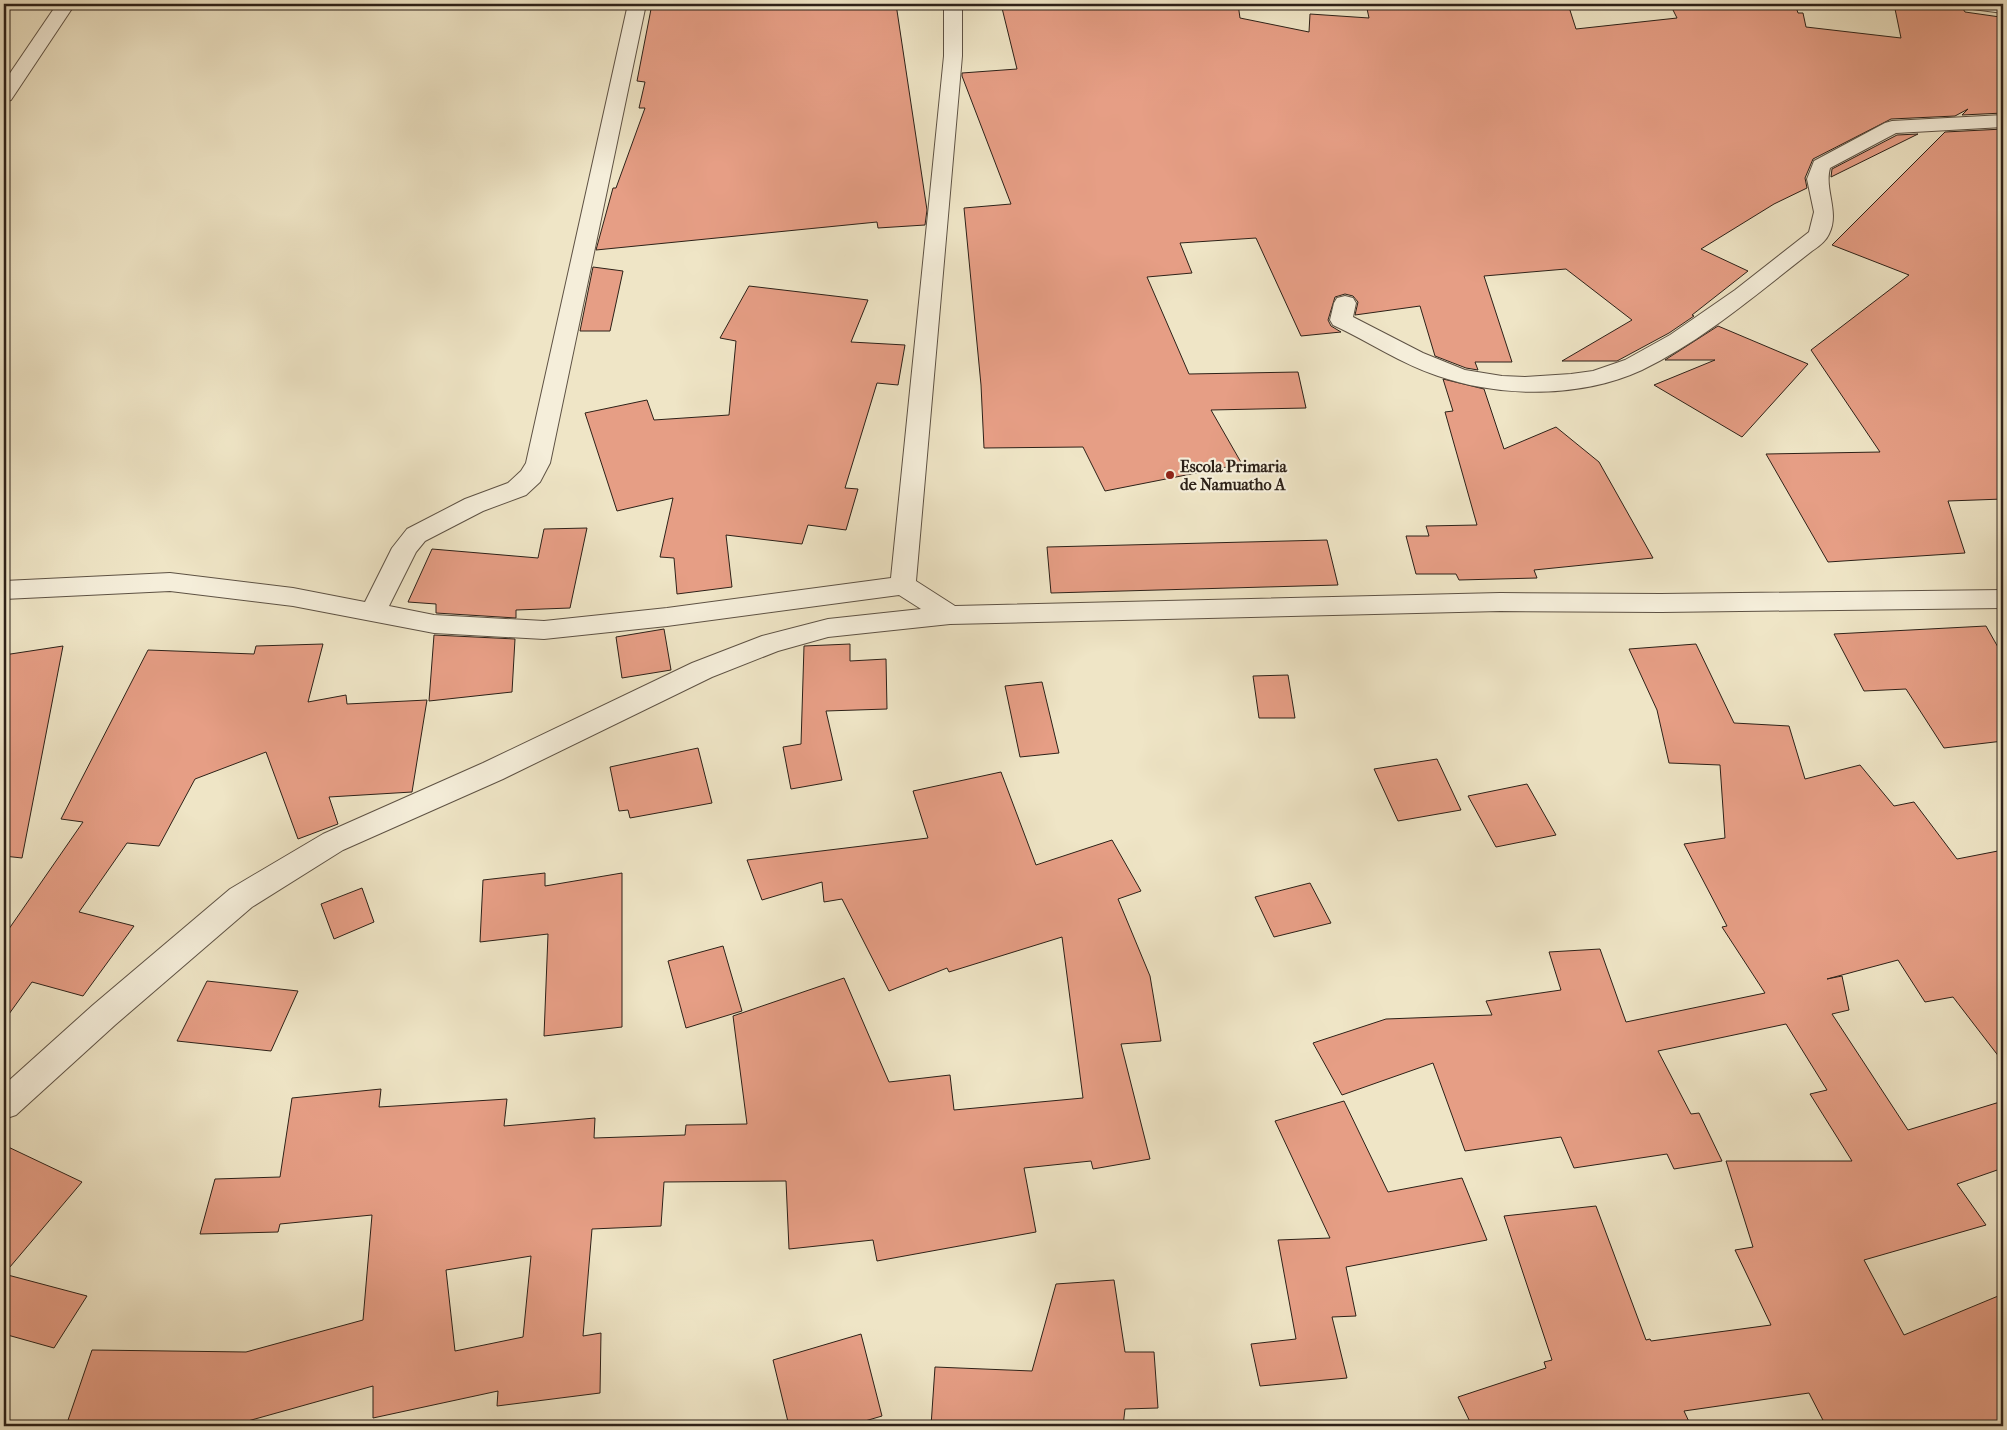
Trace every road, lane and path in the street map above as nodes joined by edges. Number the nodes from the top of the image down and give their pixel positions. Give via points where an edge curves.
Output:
1 (66, 4) edge
2 (637, 4) edge
3 (953, 4) edge
4 (1971, 4) edge
5 (2003, 8) edge
6 (4, 96) edge
7 (2003, 122) edge
8 (1345, 303) dead end
9 (903, 585) junction
10 (4, 590) edge
11 (2003, 598) edge
12 (373, 611) junction
13 (950, 616) junction
14 (4, 1105) edge

1 - 6 street
2 - 12 street via 538,463 531,476 517,488 416,535 405,548
3 - 9 street via 952,56
4 - 5 street
7 - 8 street via 1892,127 1821,166 1818,179 1824,212 1819,234 1805,247 1690,332 1632,366 1582,381 1520,385 1462,376 1418,360 1341,320
9 - 12 street via 544,630 434,624
9 - 13 street
10 - 12 street via 170,582 293,597
11 - 13 street via 1500,602
13 - 14 street via 828,628 771,643 702,670 493,771 333,842 241,898

